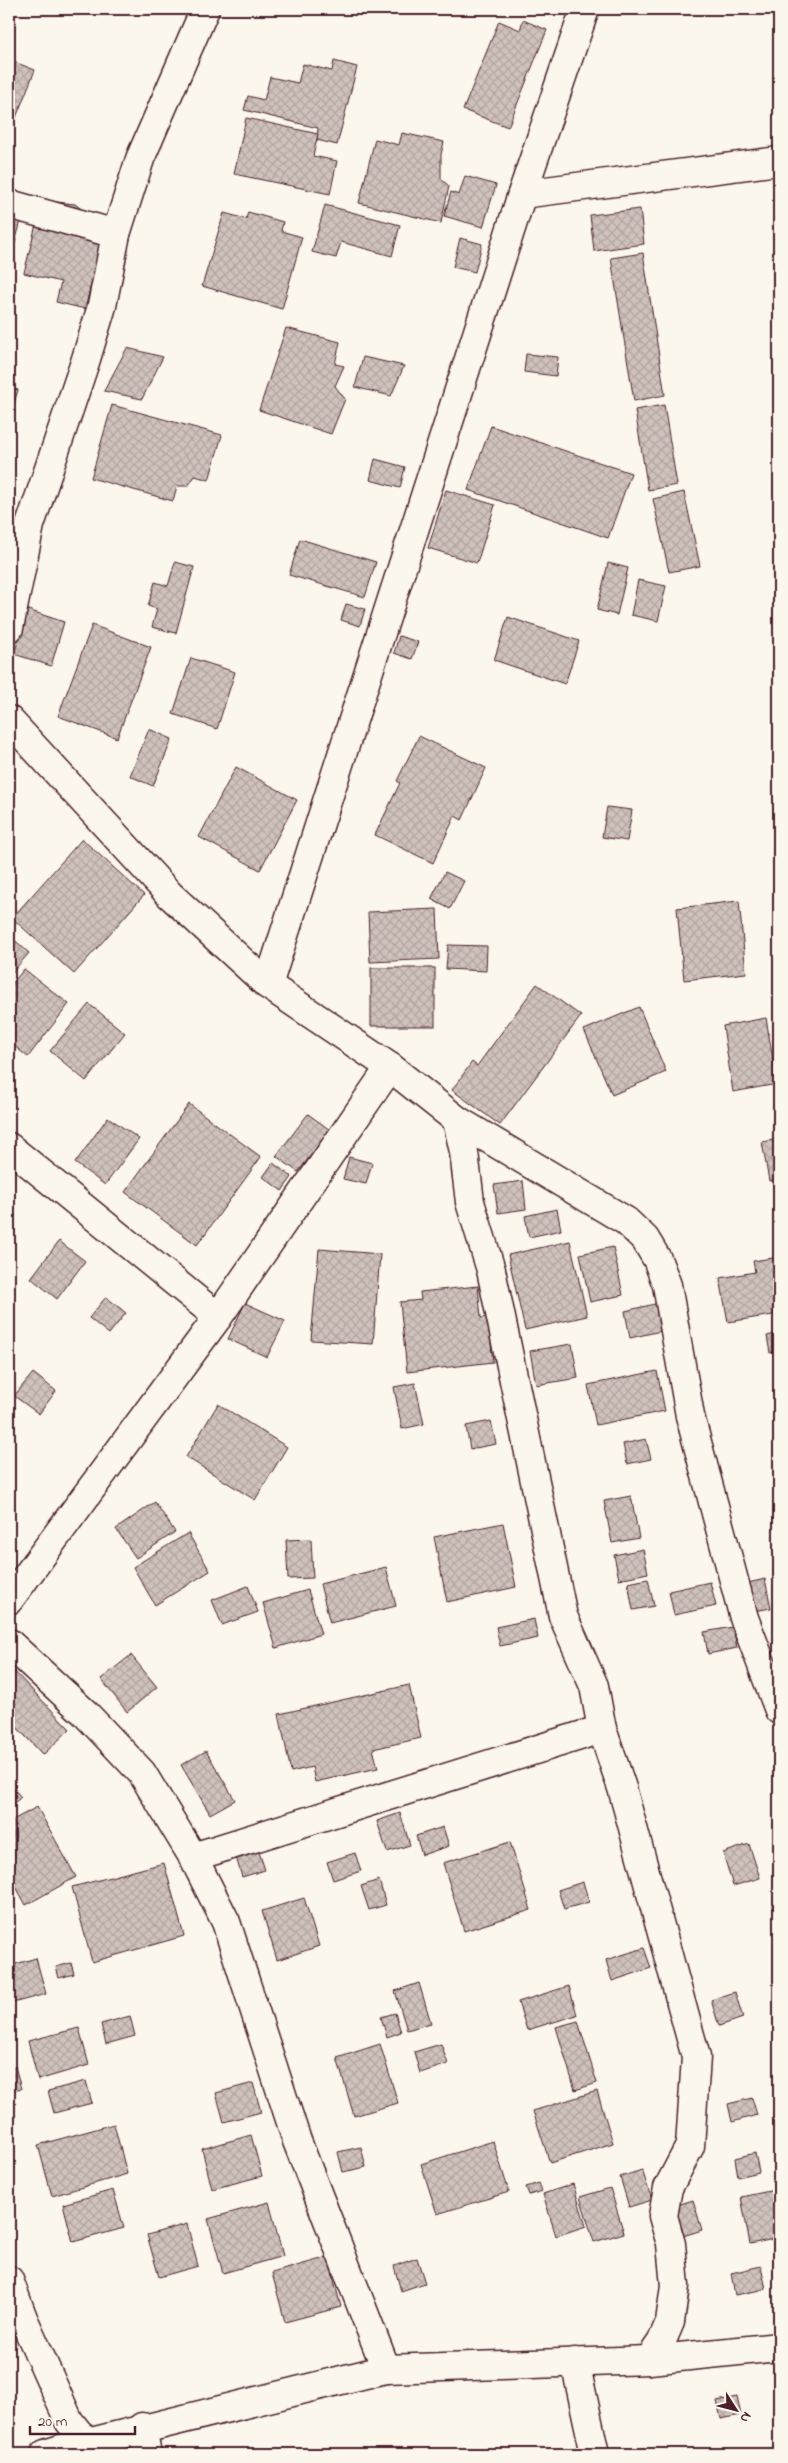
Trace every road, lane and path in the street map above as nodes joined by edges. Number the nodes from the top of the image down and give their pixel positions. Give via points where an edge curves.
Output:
1 (205, 9) edge
2 (585, 9) edge
3 (779, 160) edge
4 (522, 194) junction
5 (9, 204) edge
6 (116, 234) junction
7 (9, 628) edge
8 (9, 720) edge
9 (268, 984) junction
10 (390, 1067) junction
11 (457, 1120) junction
12 (9, 1147) edge
13 (218, 1317) junction
14 (9, 1600) edge
15 (9, 1643) edge
16 (779, 1710) edge
17 (602, 1729) junction
18 (193, 1856) junction
19 (9, 2280) edge
20 (779, 2347) edge
21 (649, 2360) junction
22 (574, 2362) junction
23 (386, 2369) junction
24 (142, 2428) junction
25 (85, 2441) junction
26 (44, 2454) edge
27 (147, 2454) edge
28 (595, 2454) edge

1 - 6 street via 140,159
2 - 4 street
3 - 4 street
4 - 9 street
5 - 6 street
6 - 7 street via 102,306 89,350 30,525
8 - 9 street via 170,895
9 - 10 street
10 - 11 street
10 - 13 street
11 - 16 street via 626,1221 645,1239 657,1258 666,1284 690,1416 744,1618
11 - 17 street via 470,1202 493,1279 563,1616 594,1686
12 - 13 street
13 - 14 street
15 - 18 street via 85,1713 142,1773
17 - 18 street
17 - 21 street via 622,1788 696,2057 690,2146 668,2188 663,2216 671,2244 675,2286 667,2329
18 - 23 street via 226,1922 297,2141
19 - 25 street via 69,2421
20 - 21 street
21 - 22 street
22 - 23 street
22 - 28 street
23 - 24 street
24 - 25 street via 96,2442
24 - 27 street
25 - 26 street

